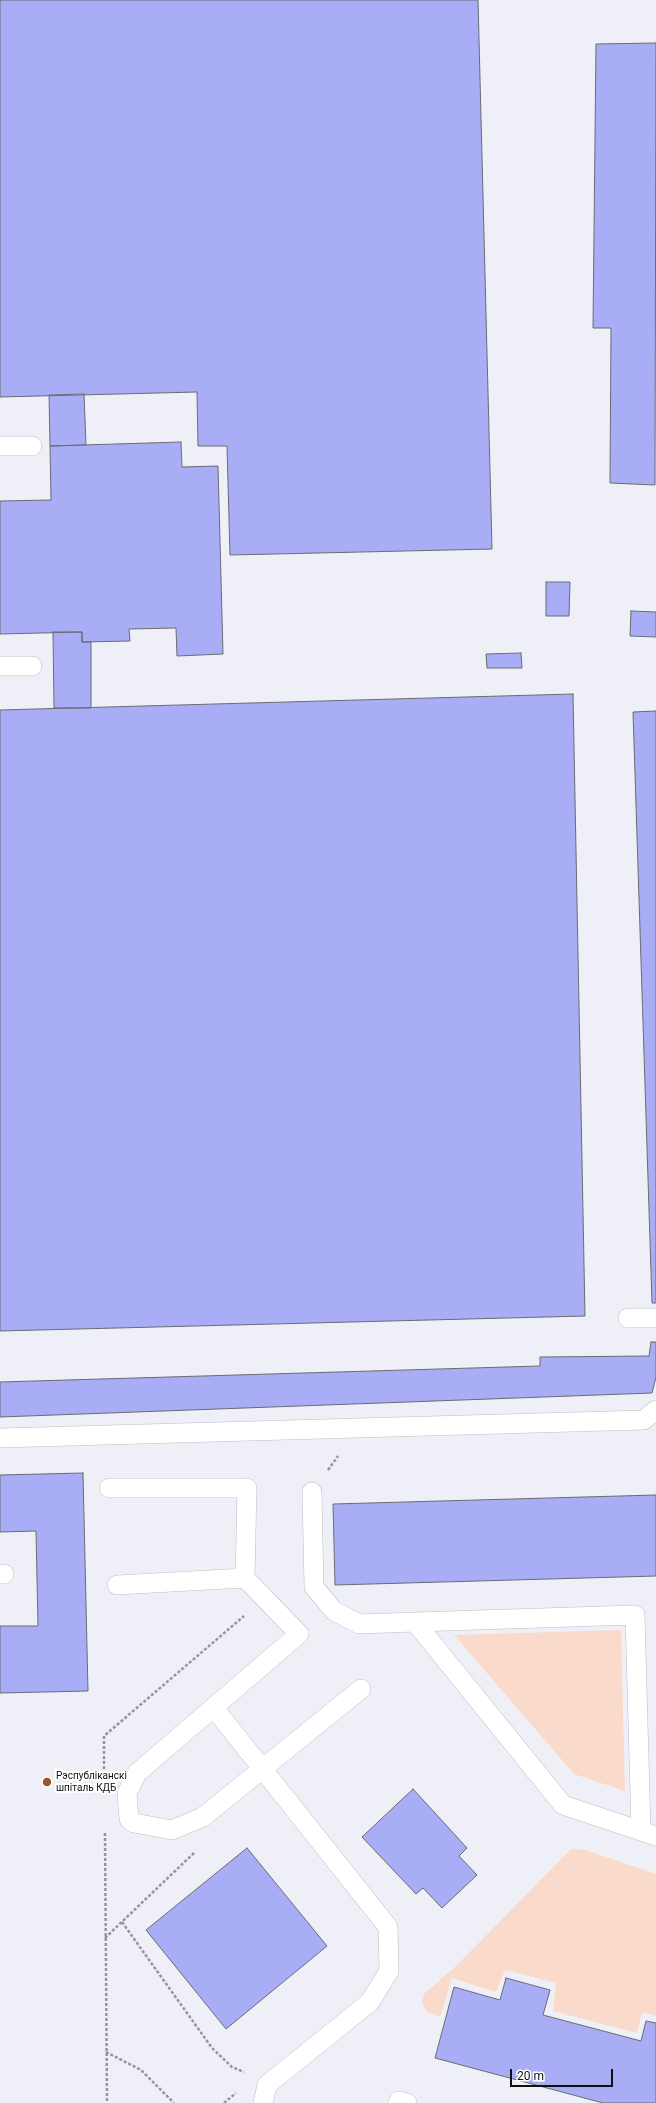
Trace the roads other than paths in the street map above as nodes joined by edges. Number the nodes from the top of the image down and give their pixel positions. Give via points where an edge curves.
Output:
1 (0, 446) edge
2 (32, 446) dead end
3 (0, 666) edge
4 (32, 666) dead end
5 (628, 1318) dead end
6 (656, 1318) edge
7 (656, 1410) edge
8 (0, 1438) edge
9 (109, 1488) dead end
10 (312, 1492) dead end
11 (245, 1578) junction
12 (117, 1585) dead end
13 (415, 1622) junction
14 (361, 1689) dead end
15 (214, 1708) junction
16 (263, 1770) junction
17 (649, 1833) edge
18 (263, 2103) edge
19 (398, 2103) edge
20 (407, 2103) edge

1 - 2 lane
3 - 4 lane
5 - 6 lane
7 - 8 lane via 644,1420
9 - 11 lane via 247,1488
10 - 13 lane via 314,1587 334,1611 359,1624
11 - 12 lane
11 - 15 lane via 299,1634
13 - 17 lane via 563,1805
13 - 17 lane via 635,1615
14 - 16 lane
15 - 16 lane
15 - 16 lane via 138,1773 127,1793 129,1819 134,1823 172,1830 203,1817
16 - 18 lane via 388,1927 389,1972 370,2002 267,2085
19 - 20 lane

